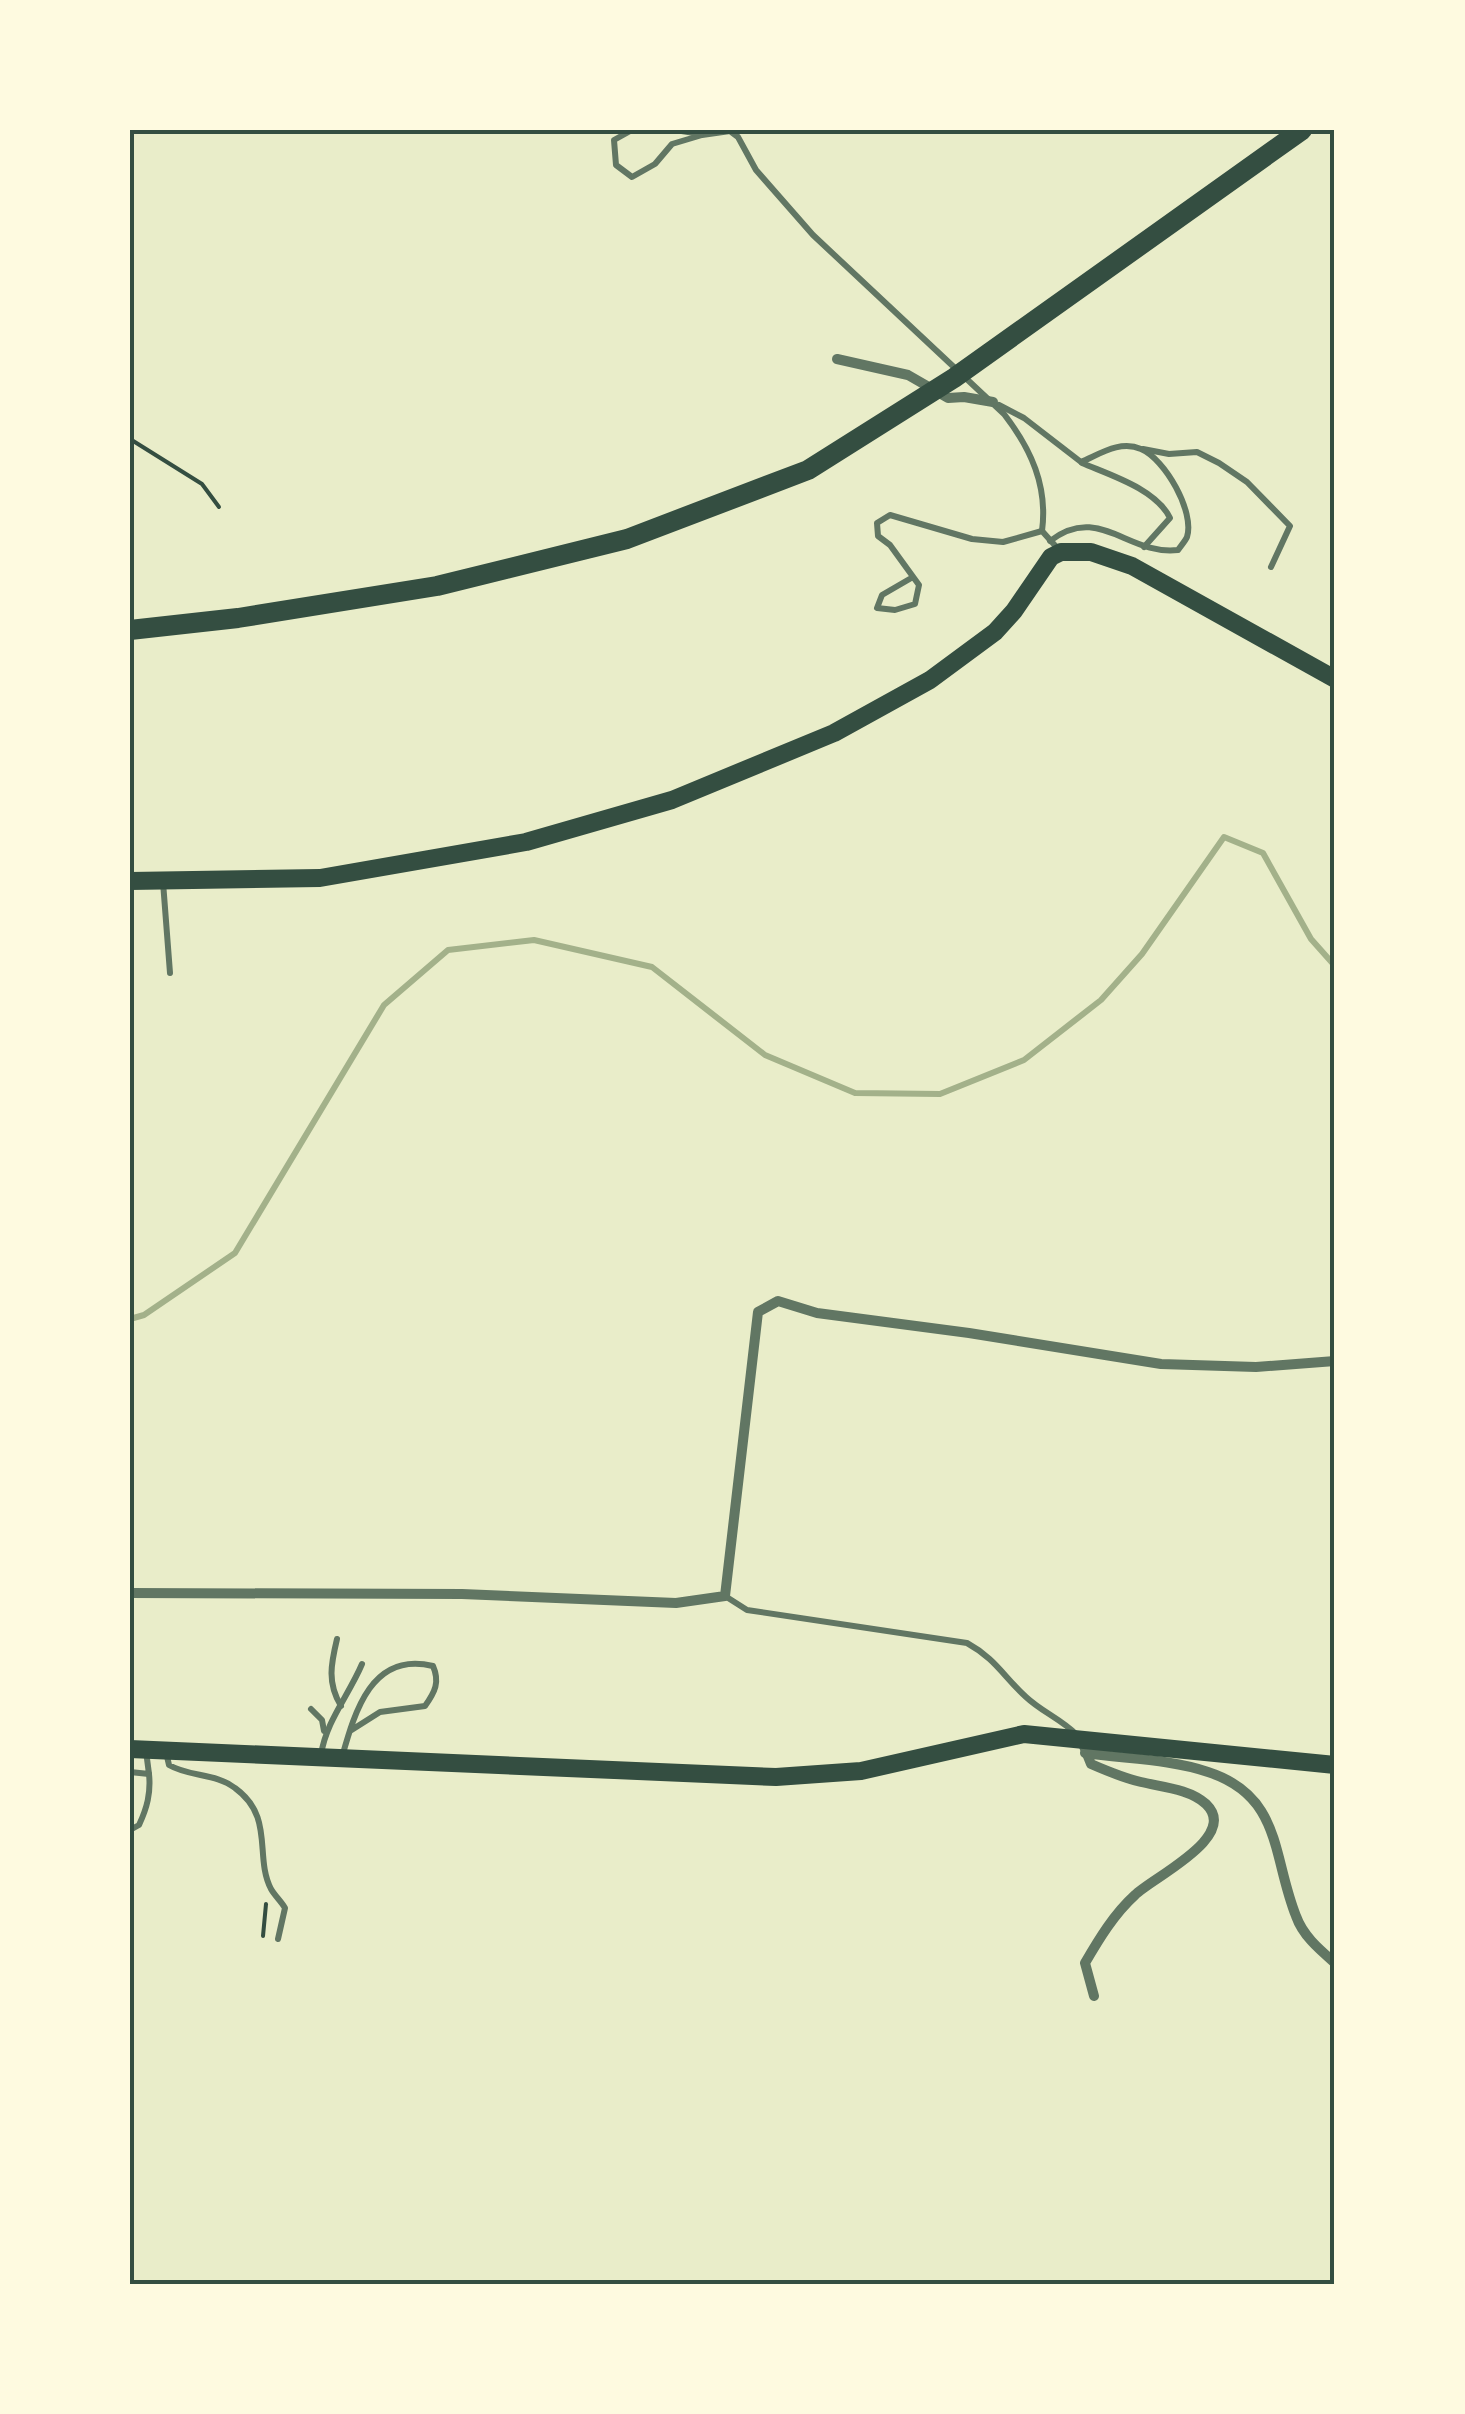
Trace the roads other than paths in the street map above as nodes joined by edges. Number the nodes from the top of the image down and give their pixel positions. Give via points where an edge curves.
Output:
1 (632, 130) edge
2 (675, 130) edge
3 (1302, 130) edge
4 (702, 134) junction
5 (837, 359) dead end
6 (993, 402) junction
7 (1142, 449) junction
8 (1081, 462) junction
9 (1042, 531) junction
10 (1055, 546) junction
11 (1144, 547) junction
12 (1271, 567) dead end
13 (913, 578) junction
14 (130, 630) edge
15 (1335, 679) edge
16 (130, 881) edge
17 (163, 881) junction
18 (170, 973) dead end
19 (1335, 1360) edge
20 (130, 1593) edge
21 (725, 1596) junction
22 (337, 1639) dead end
23 (362, 1664) dead end
24 (340, 1706) junction
25 (311, 1708) dead end
26 (350, 1731) junction
27 (325, 1733) junction
28 (1083, 1746) junction
29 (138, 1749) edge
30 (165, 1751) junction
31 (321, 1756) junction
32 (342, 1758) junction
33 (1335, 1764) edge
34 (130, 1772) edge
35 (148, 1774) junction
36 (130, 1830) edge
37 (278, 1939) dead end
38 (1335, 1964) edge
39 (1094, 1996) dead end

1 - 4 lane via 614,140 616,165 632,176 656,164 672,144
2 - 4 lane
3 - 14 highway via 954,378 808,470 627,539 437,586
4 - 6 lane via 730,131 738,137 756,170 813,236
5 - 6 street via 908,375 948,398
6 - 8 lane
6 - 9 lane via 1027,444 1044,513
7 - 8 lane via 1115,446
7 - 11 lane via 1168,476 1187,513 1187,538 1178,550
7 - 12 lane via 1196,452 1247,482 1290,526
8 - 11 lane via 1164,507 1170,518
9 - 10 lane
9 - 13 lane via 988,541 890,514 877,523 878,536
10 - 11 lane via 1065,530 1086,526
10 - 15 main road via 1132,566
10 - 17 main road via 995,632 930,680 834,732 672,800 526,842 320,878
13 - 13 lane via 919,586 915,604 877,608 882,595
16 - 17 main road
17 - 18 lane
19 - 21 street via 1256,1368 1160,1364 778,1302 758,1312
20 - 21 street via 462,1594 676,1603
21 - 28 lane via 748,1610 967,1643 989,1655
22 - 24 lane via 330,1664
23 - 24 lane
24 - 27 lane
25 - 27 lane
26 - 26 lane via 372,1682 416,1662 432,1666 436,1692 425,1706 380,1712
26 - 32 lane
27 - 31 lane
28 - 32 main road via 1024,1734 861,1772 776,1777
28 - 33 main road
28 - 38 street via 1204,1770 1243,1789 1271,1826 1297,1920
28 - 39 street via 1091,1764 1190,1795 1214,1818 1200,1848 1135,1895 1099,1939 1086,1964
29 - 30 main road
29 - 35 lane
30 - 31 main road
30 - 37 lane via 169,1765 235,1787 249,1802 272,1890 285,1908
31 - 32 main road
34 - 35 lane
35 - 36 lane via 145,1813

